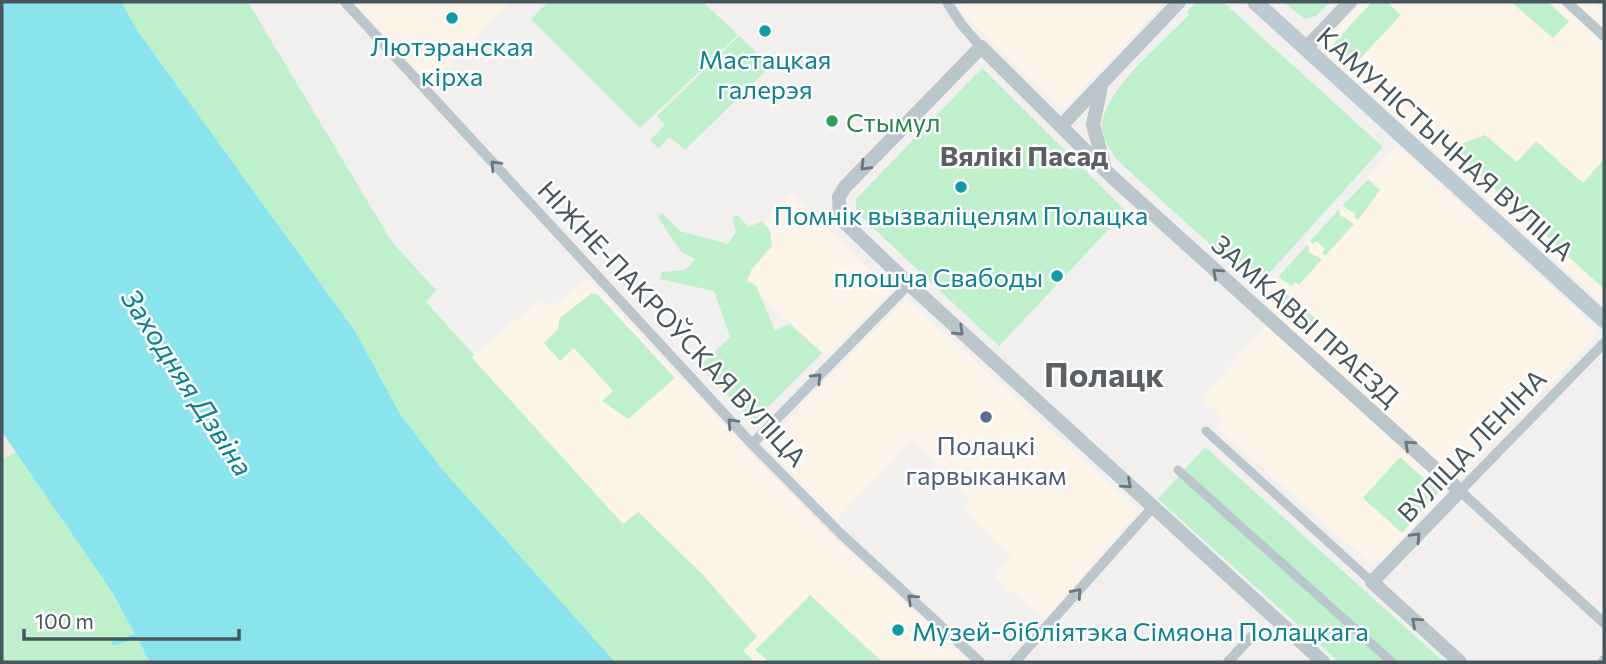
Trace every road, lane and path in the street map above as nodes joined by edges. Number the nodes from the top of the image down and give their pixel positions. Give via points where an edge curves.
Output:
1 (345, 2) edge
2 (947, 2) edge
3 (1179, 2) edge
4 (1255, 2) edge
5 (1350, 2) edge
6 (1567, 2) edge
7 (1604, 37) edge
8 (981, 47) junction
9 (1306, 48) junction
10 (1102, 82) junction
11 (1061, 126) junction
12 (1107, 172) junction
13 (909, 285) junction
14 (1604, 320) edge
15 (1604, 343) edge
16 (1206, 431) dead end
17 (752, 444) junction
18 (1178, 470) dead end
19 (1460, 491) junction
20 (1152, 508) junction
21 (1373, 582) junction
22 (1604, 622) edge
23 (1251, 637) dead end
24 (980, 662) edge
25 (1015, 662) edge
26 (1228, 662) edge
27 (1323, 662) edge
28 (1392, 662) edge
29 (1460, 662) edge

17 -> 1 street, НІЖНЕ-ПАКРОЎСКАЯ ВУЛІЦА
2 - 8 street
3 - 10 street
4 - 9 main road, КАМУНІСТЫЧНАЯ ВУЛІЦА
5 - 9 street
6 - 7 street
8 - 11 street, ЗАМКАВЫ ПРАЕЗД
8 -> 13 street via 839,197 840,218 847,227
9 - 14 main road, КАМУНІСТЫЧНАЯ ВУЛІЦА
10 - 11 street
10 - 12 street via 1093,125
11 - 12 street, ЗАМКАВЫ ПРАЕЗД
19 -> 12 street, ЗАМКАВЫ ПРАЕЗД
17 -> 13 street
13 -> 20 street
15 - 19 street, ВУЛІЦА ЛЕНІНА
16 - 21 street
24 -> 17 street, НІЖНЕ-ПАКРОЎСКАЯ ВУЛІЦА via 841,534
18 - 28 street
21 -> 19 street, ВУЛІЦА ЛЕНІНА
19 - 22 street, ЗАМКАВЫ ПРАЕЗД
25 -> 20 street
20 - 27 street
29 -> 21 street
23 - 26 street

